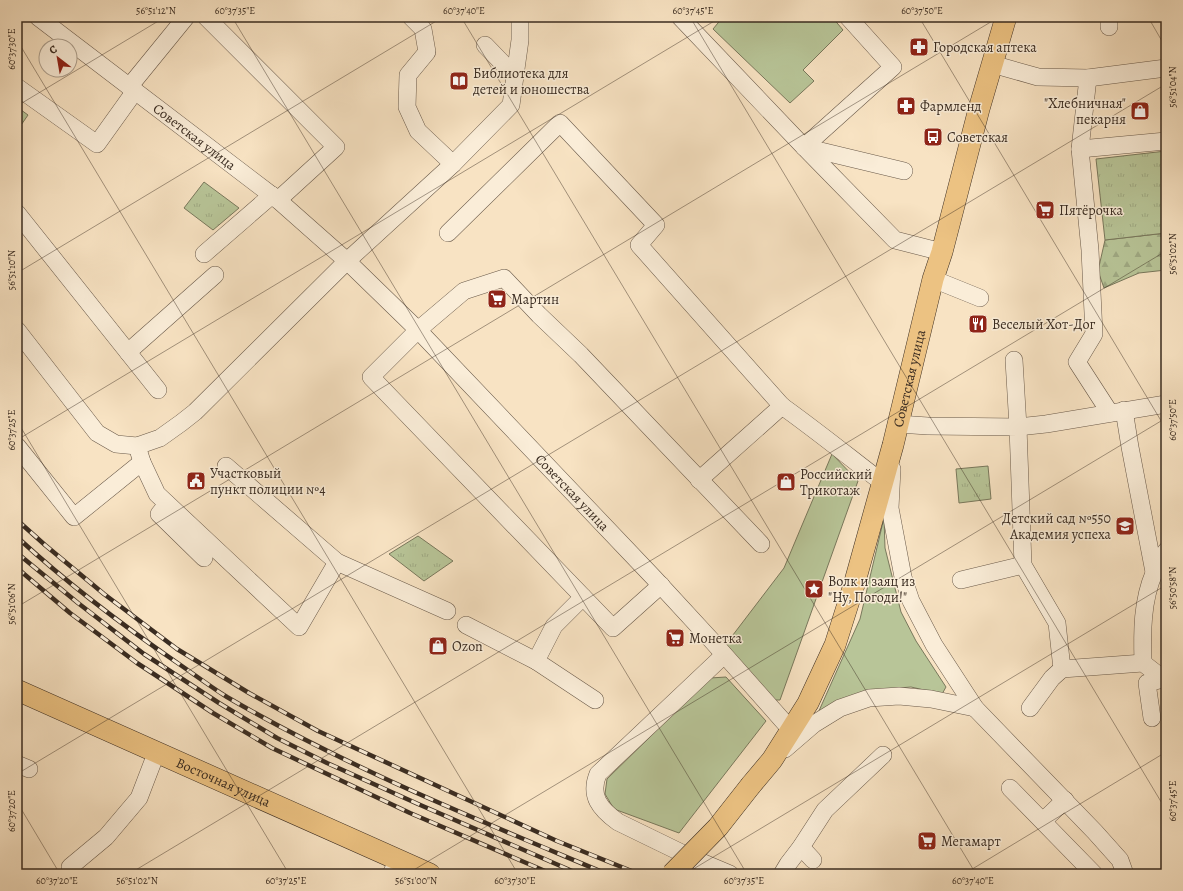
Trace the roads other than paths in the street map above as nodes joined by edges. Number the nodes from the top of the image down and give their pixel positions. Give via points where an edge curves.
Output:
1 (38, 17) edge
2 (186, 17) edge
3 (206, 17) edge
4 (411, 17) edge
5 (520, 17) edge
6 (680, 17) edge
7 (848, 17) edge
8 (1006, 17) edge
9 (485, 45) dead end
10 (992, 64) junction
11 (1166, 68) edge
12 (515, 76) junction
13 (1088, 78) junction
14 (17, 87) edge
15 (132, 89) junction
16 (1166, 141) edge
17 (804, 147) junction
18 (1080, 149) junction
19 (453, 164) junction
20 (904, 171) dead end
21 (275, 197) junction
22 (17, 213) edge
23 (448, 234) dead end
24 (942, 252) junction
25 (204, 254) dead end
26 (347, 261) junction
27 (214, 275) dead end
28 (933, 279) junction
29 (980, 298) dead end
30 (17, 330) edge
31 (418, 330) junction
32 (128, 352) junction
33 (1014, 360) dead end
34 (158, 390) dead end
35 (1166, 404) edge
36 (782, 406) junction
37 (1117, 412) junction
38 (898, 424) junction
39 (1018, 427) junction
40 (893, 445) junction
41 (17, 446) edge
42 (137, 446) junction
43 (142, 462) junction
44 (226, 466) dead end
45 (699, 480) junction
46 (883, 483) junction
47 (167, 504) junction
48 (761, 544) dead end
49 (1166, 550) edge
50 (204, 558) dead end
51 (336, 562) junction
52 (1023, 565) junction
53 (1154, 572) junction
54 (961, 580) dead end
55 (661, 585) junction
56 (584, 597) junction
57 (447, 611) dead end
58 (466, 625) dead end
59 (724, 655) junction
60 (536, 661) junction
61 (1144, 663) junction
62 (1062, 669) junction
63 (1165, 680) edge
64 (17, 690) edge
65 (596, 700) dead end
66 (974, 708) junction
67 (1030, 708) dead end
68 (1152, 718) dead end
69 (791, 730) junction
70 (157, 751) junction
71 (883, 755) dead end
72 (772, 760) junction
73 (1010, 788) dead end
74 (1065, 800) junction
75 (1043, 821) junction
76 (802, 847) junction
77 (813, 860) dead end
78 (70, 867) dead end
79 (394, 867) edge
80 (430, 874) edge
81 (672, 874) edge
82 (730, 874) edge
83 (782, 874) edge
84 (1094, 874) edge
85 (1124, 874) edge

1 - 15 street, Советская улица
2 - 15 street
3 - 21 street via 336,147
4 - 19 street via 423,29 427,52 408,75 407,107 418,131
5 - 12 street
6 - 17 street
7 - 17 street via 893,67
8 - 10 main road, Советская улица
9 - 12 street
10 - 13 street via 1038,77
10 - 24 main road, Советская улица
11 - 13 street
12 - 19 street via 511,105
13 - 18 street
14 - 15 street via 97,144
15 - 21 street, Советская улица
16 - 18 street
17 - 20 street
17 - 24 street via 896,240
18 - 37 street via 1090,250 1094,334 1077,362
19 - 26 street
21 - 25 street
21 - 26 street, Советская улица
22 - 32 street
23 - 36 street via 560,123 656,225 639,245
24 - 28 main road, Советская улица
26 - 31 street, Советская улица
26 - 42 street via 195,412 160,438
27 - 32 street
28 - 29 street
28 - 38 main road, Советская улица
30 - 42 street via 97,433 116,444
31 - 45 street via 464,290 504,278
31 - 55 street, Советская улица
31 - 56 street via 371,377
32 - 34 street
33 - 39 street
35 - 37 street
36 - 45 street
36 - 46 street
37 - 39 street
37 - 53 street via 1130,447
38 - 39 street
38 - 40 main road, Советская улица
39 - 52 street
40 - 46 main road, Советская улица
40 - 66 street via 890,508 904,577 912,601 934,645
41 - 43 street via 74,517
42 - 43 street
43 - 47 street via 157,494
44 - 51 street
45 - 48 street
46 - 69 main road, Советская улица via 835,645 808,703
47 - 50 street via 159,514
47 - 51 street via 299,627
49 - 53 street
51 - 57 street
52 - 54 street
52 - 62 street via 1057,623
53 - 61 street via 1145,603 1142,639
55 - 56 street via 613,628
55 - 59 street, Советская улица
56 - 60 street via 554,626
58 - 60 street
59 - 69 street, Советская улица
59 - 82 street via 598,774 594,789 598,804 618,822
60 - 65 street
61 - 62 street
61 - 63 street
62 - 67 street via 1052,678
63 - 68 street via 1147,683
64 - 70 main road, Восточная улица
66 - 72 street via 931,699 899,696 869,698 840,708 814,724
66 - 74 street
69 - 72 main road, Советская улица
70 - 78 street via 139,798 106,837
70 - 79 main road, Восточная улица
71 - 76 street via 825,810
72 - 81 main road, Советская улица, bridge via 718,827
73 - 75 street
74 - 75 street
74 - 85 street via 1120,860
75 - 84 street
76 - 77 street
76 - 83 street
79 - 80 main road, Восточная улица

